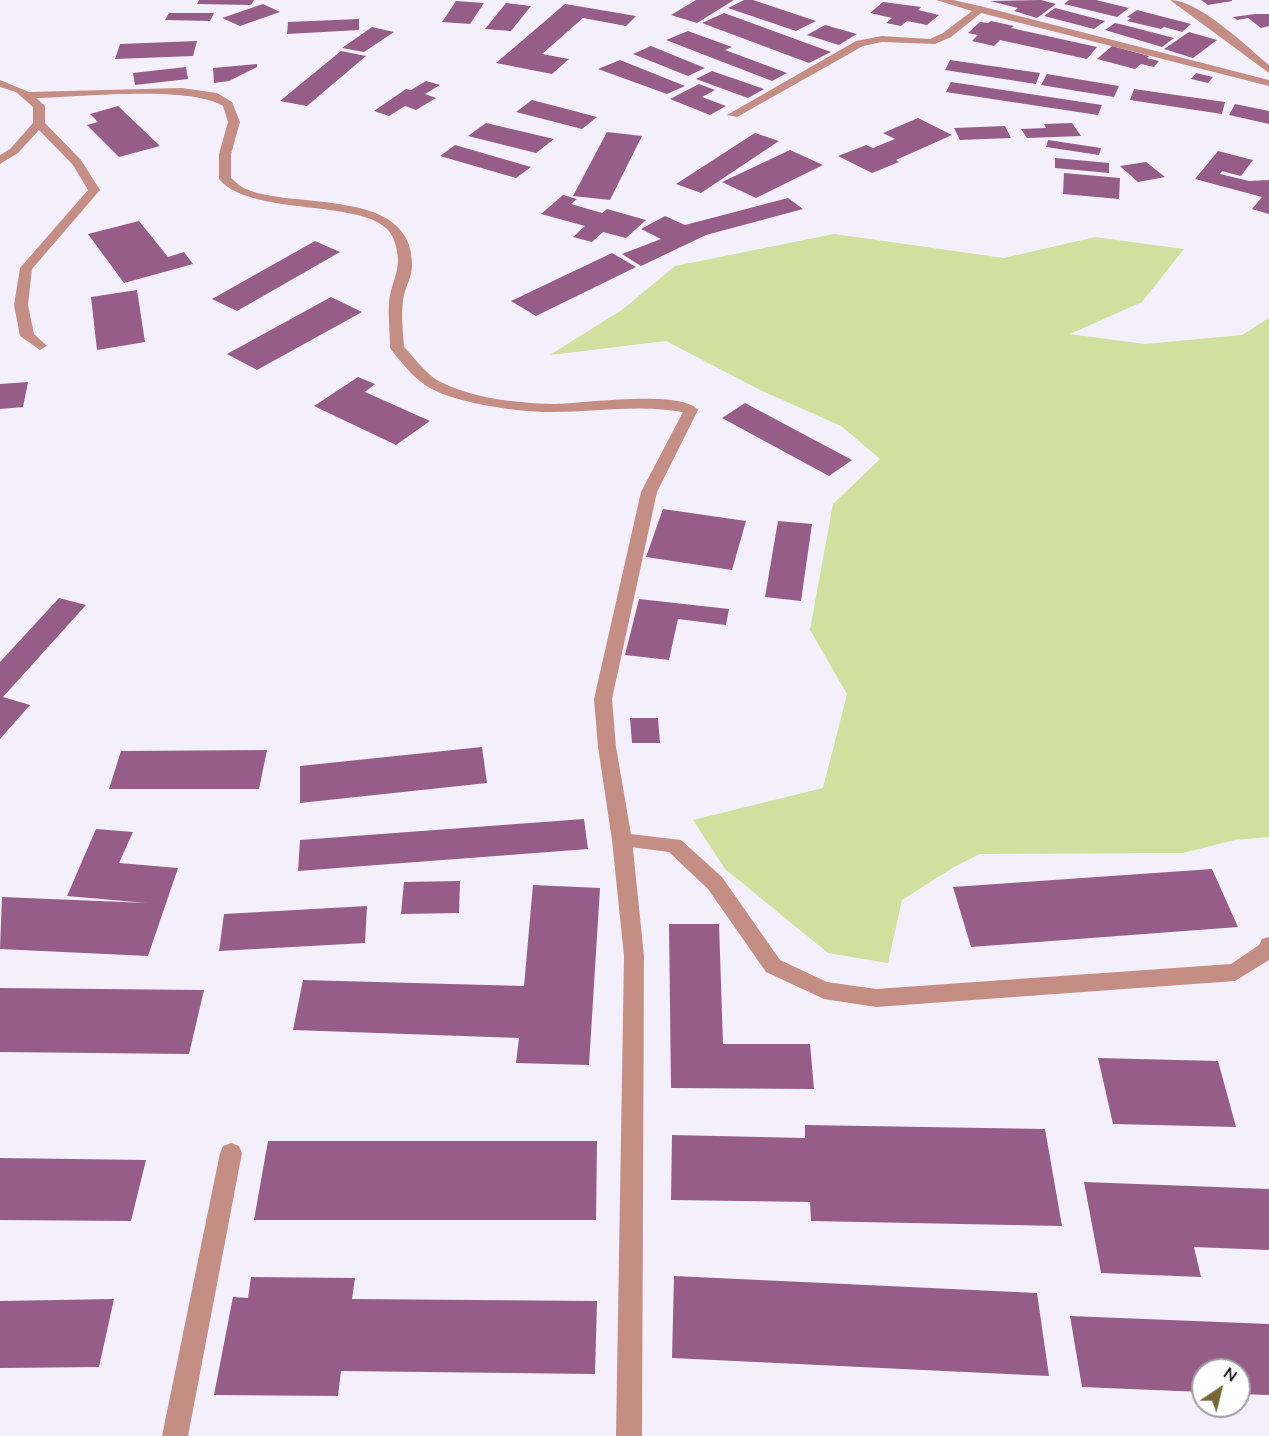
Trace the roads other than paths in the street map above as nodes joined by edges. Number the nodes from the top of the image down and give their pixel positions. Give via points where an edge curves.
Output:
1 (940, 0) edge
2 (1175, 0) edge
3 (980, 9) junction
4 (1269, 70) edge
5 (0, 83) edge
6 (1269, 83) edge
7 (27, 95) junction
8 (733, 115) dead end
9 (39, 123) junction
10 (0, 160) edge
11 (40, 346) dead end
12 (622, 840) junction
13 (1269, 945) edge
14 (231, 1153) dead end
15 (175, 1436) edge
16 (629, 1436) edge

1 - 3 street
2 - 4 street
3 - 6 street
3 - 8 street via 947,35 931,42 882,39 860,43
5 - 7 street
7 - 9 street via 39,106
7 - 12 street via 183,91 213,95 228,104 234,122 225,154 225,179 240,191 347,208 381,219 400,237 405,266 396,301 397,348 430,382 481,401 553,408 652,404 691,410 649,492 603,699
9 - 10 street via 14,151
9 - 11 street via 71,153 94,190 26,268 21,305 27,336
12 - 13 street via 674,845 715,883 773,966 824,990 876,998 1235,972 1268,950
12 - 16 street via 634,956
14 - 15 street

